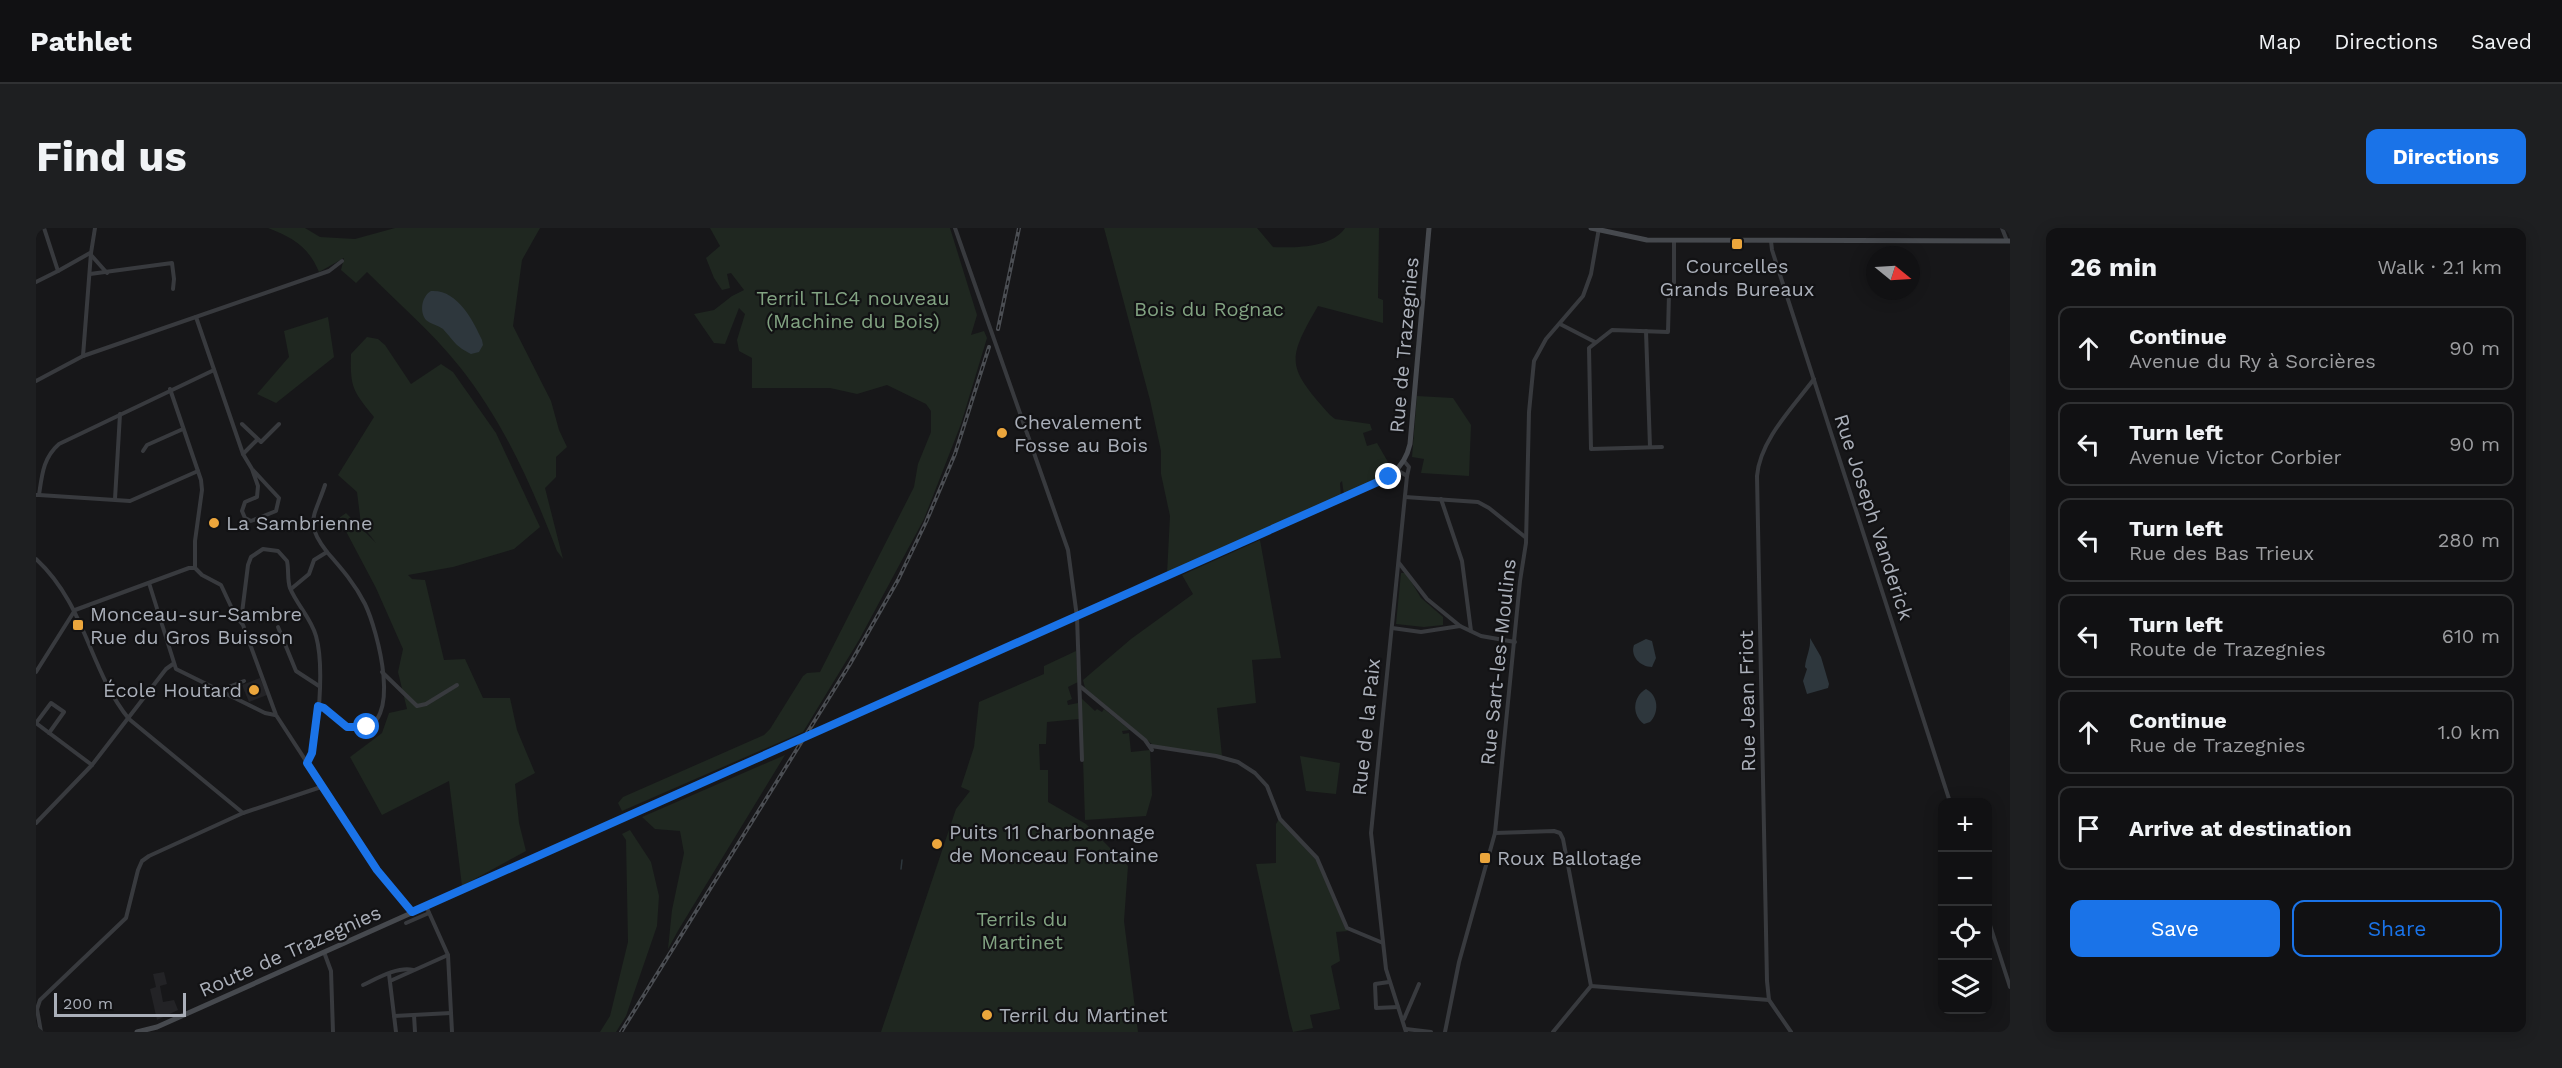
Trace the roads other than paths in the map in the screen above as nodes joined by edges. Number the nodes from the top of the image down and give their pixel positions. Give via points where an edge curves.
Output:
1 (44, 228) edge
2 (95, 228) edge
3 (955, 228) edge
4 (1429, 228) edge
5 (1591, 228) edge
6 (2002, 228) edge
7 (1599, 229) edge
8 (1674, 240) junction
9 (1771, 241) junction
10 (2009, 241) edge
11 (91, 254) junction
12 (342, 261) dead end
13 (58, 271) junction
14 (108, 273) junction
15 (90, 274) junction
16 (36, 282) edge
17 (173, 289) dead end
18 (196, 317) junction
19 (1560, 324) junction
20 (1646, 331) junction
21 (1595, 342) junction
22 (83, 356) junction
23 (214, 370) junction
24 (1814, 379) junction
25 (36, 381) edge
26 (170, 389) junction
27 (120, 414) junction
28 (242, 424) dead end
29 (279, 424) dead end
30 (183, 429) junction
31 (259, 441) junction
32 (1650, 447) junction
33 (1662, 447) dead end
34 (143, 451) dead end
35 (243, 453) junction
36 (1404, 461) junction
37 (252, 469) junction
38 (1397, 470) junction
39 (198, 471) junction
40 (1407, 476) junction
41 (325, 485) dead end
42 (269, 486) junction
43 (258, 492) junction
44 (37, 495) edge
45 (1406, 497) junction
46 (115, 499) junction
47 (1441, 499) junction
48 (1526, 538) junction
49 (327, 552) junction
50 (36, 560) edge
51 (1399, 563) junction
52 (195, 568) junction
53 (149, 583) junction
54 (291, 589) junction
55 (75, 610) junction
56 (1077, 617) junction
57 (241, 621) junction
58 (1460, 626) junction
59 (278, 627) dead end
60 (1392, 628) junction
61 (1471, 631) junction
62 (1515, 642) junction
63 (173, 664) junction
64 (382, 671) junction
65 (36, 672) edge
66 (244, 681) dead end
67 (457, 685) dead end
68 (319, 686) junction
69 (1081, 687) junction
70 (220, 691) junction
71 (318, 706) junction
72 (276, 716) junction
73 (129, 719) junction
74 (36, 723) edge
75 (49, 733) junction
76 (782, 747) joint
77 (1082, 760) dead end
78 (307, 763) junction
79 (92, 765) junction
80 (321, 787) junction
81 (1949, 798) edge
82 (243, 813) junction
83 (36, 823) edge
84 (1496, 833) junction
85 (426, 906) junction
86 (412, 912) junction
87 (429, 913) junction
88 (406, 923) dead end
89 (1992, 931) edge
90 (1383, 943) junction
91 (324, 952) junction
92 (448, 955) junction
93 (413, 970) junction
94 (389, 974) junction
95 (390, 981) junction
96 (1389, 982) junction
97 (1419, 984) dead end
98 (363, 985) dead end
99 (1591, 986) junction
100 (2010, 987) edge
101 (1769, 1000) junction
102 (1398, 1007) junction
103 (451, 1013) junction
104 (414, 1015) junction
105 (394, 1016) junction
106 (1404, 1020) junction
107 (155, 1030) edge
108 (1406, 1030) edge
109 (42, 1032) edge
110 (137, 1032) edge
111 (333, 1032) edge
112 (396, 1032) edge
113 (415, 1032) edge
114 (452, 1032) edge
115 (1431, 1032) edge
116 (1445, 1032) edge
117 (1553, 1032) edge
118 (1791, 1032) edge

1 - 13 street
2 - 11 street
3 - 56 street via 1065,540
4 - 36 main road, Rue de Trazegnies via 1410,444
5 - 7 main road
6 - 10 street
7 - 8 main road via 1643,240
7 - 19 street, Rue Sart-les-Moulins via 1587,287
8 - 9 main road
8 - 20 street via 1668,332
9 - 10 main road
9 - 24 street, Rue Joseph Vanderick
11 - 13 street
11 - 14 street
11 - 15 street
12 - 18 street via 329,271
13 - 16 street
14 - 15 street
14 - 17 street via 172,263
15 - 22 street
18 - 22 street
18 - 23 street
19 - 21 street
19 - 48 street, Rue Sart-les-Moulins via 1542,343 1533,366
20 - 21 street via 1612,330
20 - 32 street
21 - 32 street via 1589,348 1591,449
22 - 25 street
23 - 26 street
23 - 35 street
24 - 81 street, Rue Joseph Vanderick
24 - 101 street, Rue Jean Friot via 1758,462
26 - 27 street
26 - 30 street
27 - 44 street via 53,449 43,466
27 - 46 street
28 - 31 street
29 - 31 street
30 - 34 street via 147,445
30 - 39 street
31 - 35 street
32 - 33 street
35 - 37 street
36 - 38 main road, Rue de Trazegnies
36 - 40 street, Rue de la Paix via 1409,467
37 - 42 street
37 - 43 street
38 - 40 street
38 - 56 main road, Rue de Trazegnies via 1379,483
39 - 46 street via 138,499
39 - 52 street via 202,490
40 - 45 street, Rue de la Paix
41 - 49 street via 312,522 313,531
42 - 43 street
42 - 43 street via 279,498 276,511 251,521 245,518 243,506
44 - 46 street
45 - 47 street
45 - 51 street, Rue de la Paix
47 - 48 street via 1478,502
47 - 61 street via 1462,561
48 - 62 street, Rue Sart-les-Moulins
49 - 54 street via 314,560 309,574
49 - 64 street via 352,581 372,619
50 - 55 street via 53,575
51 - 58 street via 1427,599
51 - 60 street, Rue de la Paix
52 - 53 street
52 - 57 street via 221,585
53 - 55 street
53 - 63 street
54 - 57 street via 287,561 282,555 271,549 256,552 248,565
54 - 68 street via 316,635
55 - 65 street
55 - 73 street via 117,705
56 - 69 street
56 - 76 main road, Rue de Trazegnies, bridge
57 - 72 street
58 - 60 street via 1421,632
58 - 61 street
59 - 68 street via 296,671
60 - 90 street, Rue de la Paix via 1371,833
61 - 62 street
62 - 84 street, Rue Sart-les-Moulins
63 - 70 street
63 - 73 street
64 - 67 street via 417,706
64 - 71 street via 384,705 375,723 347,727
66 - 70 street
68 - 71 street
69 - 77 street
69 - 90 street via 1152,748 1216,756 1255,772 1268,786 1280,819 1317,858 1347,928
70 - 72 street
71 - 78 street via 312,753
72 - 78 street
73 - 79 street
73 - 82 street
74 - 75 street
74 - 75 street via 51,703 64,712
75 - 79 street
76 - 85 main road, Route de Trazegnies
78 - 80 street
79 - 83 street
80 - 82 street
80 - 86 street via 377,870
82 - 109 street via 142,861 126,918 40,1000 37,1009
84 - 99 street via 1560,833
84 - 116 street, Rue Sart-les-Moulins via 1459,962
85 - 86 main road, Route de Trazegnies
85 - 87 street
86 - 91 main road, Route de Trazegnies
87 - 88 street
87 - 92 street
89 - 100 street
90 - 96 street, Rue de la Paix
91 - 107 main road, Route de Trazegnies
91 - 111 street via 331,971
92 - 93 street
92 - 103 street
93 - 94 street
93 - 95 street
94 - 95 street
94 - 98 street
95 - 105 street
96 - 102 street, Rue de la Paix
96 - 102 street via 1375,984 1376,1008
97 - 106 street
99 - 101 street
99 - 117 street
101 - 118 street
102 - 106 street, Rue de la Paix
103 - 104 street
103 - 114 street
104 - 105 street
104 - 113 street
105 - 112 street
106 - 108 street, Rue de la Paix
107 - 110 main road, Route de Trazegnies
108 - 115 street

